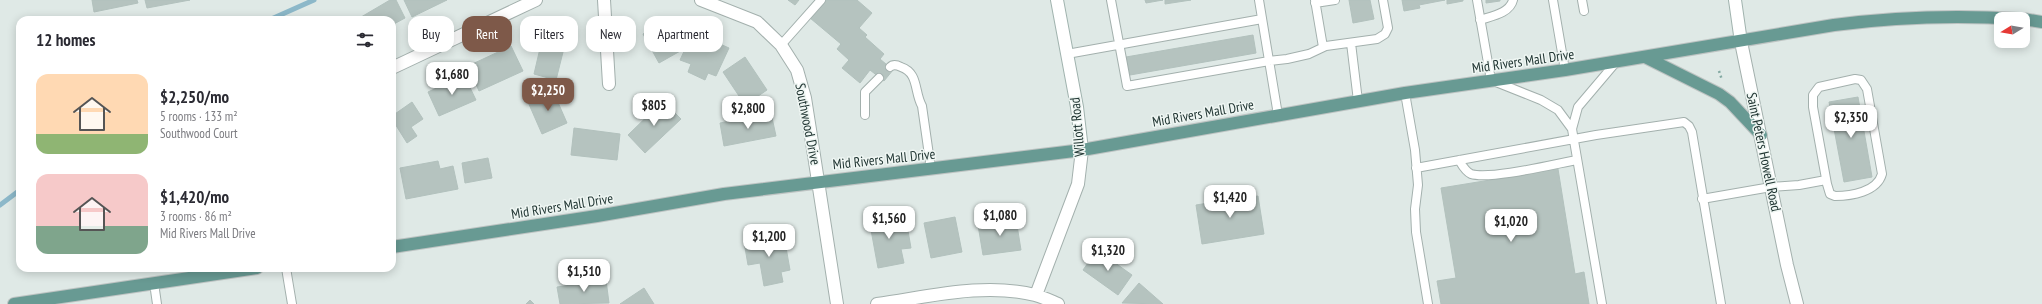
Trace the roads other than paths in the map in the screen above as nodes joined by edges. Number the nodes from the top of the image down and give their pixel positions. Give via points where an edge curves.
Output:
1 (536, 0) edge
2 (604, 0) edge
3 (701, 0) edge
4 (821, 0) edge
5 (1057, 0) edge
6 (1111, 0) edge
7 (1259, 0) edge
8 (1335, 0) edge
9 (1383, 0) edge
10 (1477, 0) edge
11 (1513, 0) edge
12 (1553, 0) edge
13 (1582, 0) edge
14 (1735, 0) edge
15 (1315, 1) edge
16 (1584, 11) dead end
17 (1994, 18) edge
18 (1262, 19) junction
19 (1480, 20) junction
20 (2030, 20) edge
21 (2042, 22) edge
22 (1741, 42) junction
23 (1351, 43) junction
24 (781, 45) junction
25 (1119, 45) junction
26 (1323, 47) junction
27 (1067, 54) junction
28 (1645, 57) junction
29 (1269, 61) junction
30 (1617, 62) junction
31 (396, 66) edge
32 (890, 67) dead end
33 (1565, 70) junction
34 (879, 78) dead end
35 (1491, 80) junction
36 (609, 84) dead end
37 (1405, 93) junction
38 (1358, 101) junction
39 (865, 115) dead end
40 (1278, 115) junction
41 (1572, 128) junction
42 (1761, 135) junction
43 (1574, 139) junction
44 (1082, 150) junction
45 (1460, 160) junction
46 (1577, 160) junction
47 (1416, 168) junction
48 (931, 169) junction
49 (1826, 180) junction
50 (818, 181) junction
51 (1771, 187) junction
52 (1702, 199) junction
53 (396, 246) edge
54 (230, 272) edge
55 (287, 272) edge
56 (154, 283) junction
57 (1036, 295) junction
58 (14, 304) edge
59 (157, 304) edge
60 (292, 304) edge
61 (837, 304) edge
62 (877, 304) edge
63 (1058, 304) edge
64 (1428, 304) edge
65 (1602, 304) edge
66 (1721, 304) edge
67 (1797, 304) edge

1 - 31 street
2 - 36 street
3 - 24 street, Southwood Drive via 757,22
4 - 24 lane
5 - 27 street, Willott Road
6 - 25 lane
7 - 18 lane
8 - 15 lane
9 - 23 lane via 1388,28 1385,34 1377,39
10 - 19 lane
11 - 19 lane via 1504,12
12 - 33 lane
13 - 16 lane
14 - 22 street, Saint Peters Howell Road
15 - 26 lane
17 - 22 main road, Mid Rivers Mall Drive via 1905,18 1834,26
18 - 25 lane
18 - 29 lane
19 - 35 lane
20 - 21 main road
22 - 28 main road, Mid Rivers Mall Drive
22 - 42 street, Saint Peters Howell Road
23 - 26 lane
23 - 38 lane
24 - 50 street, Southwood Drive via 797,70 805,98
25 - 27 lane
25 - 29 lane via 1127,86
26 - 29 lane via 1287,60
27 - 44 street, Willott Road
28 - 30 main road, Mid Rivers Mall Drive
28 - 42 main road via 1719,94
29 - 40 lane
30 - 33 main road, Mid Rivers Mall Drive
30 - 41 lane via 1578,107
32 - 48 lane via 898,65 911,72 915,80 918,99 922,106
33 - 35 main road, Mid Rivers Mall Drive
34 - 39 lane via 865,92
35 - 37 main road, Mid Rivers Mall Drive
35 - 41 lane via 1541,100 1558,110
37 - 38 main road, Mid Rivers Mall Drive
37 - 47 lane
38 - 40 main road, Mid Rivers Mall Drive
40 - 44 main road, Mid Rivers Mall Drive
41 - 43 lane
42 - 51 street, Saint Peters Howell Road
43 - 45 lane
43 - 46 lane
43 - 52 lane via 1684,122 1692,132
44 - 48 main road, Mid Rivers Mall Drive
44 - 57 street, Willott Road via 1078,184
45 - 46 lane via 1470,173 1490,175
45 - 47 lane
46 - 65 lane
47 - 64 lane via 1416,232
48 - 50 main road, Mid Rivers Mall Drive
49 - 49 lane via 1813,95 1819,87 1861,80 1867,89 1882,174 1880,180 1871,189 1840,196 1830,194
49 - 51 lane
50 - 53 main road, Mid Rivers Mall Drive
50 - 61 street, Southwood Drive
51 - 52 lane
51 - 67 street, Saint Peters Howell Road
52 - 66 lane
54 - 56 main road
55 - 60 lane
56 - 58 main road
56 - 59 lane
57 - 62 street via 1010,290 984,290
57 - 63 street

